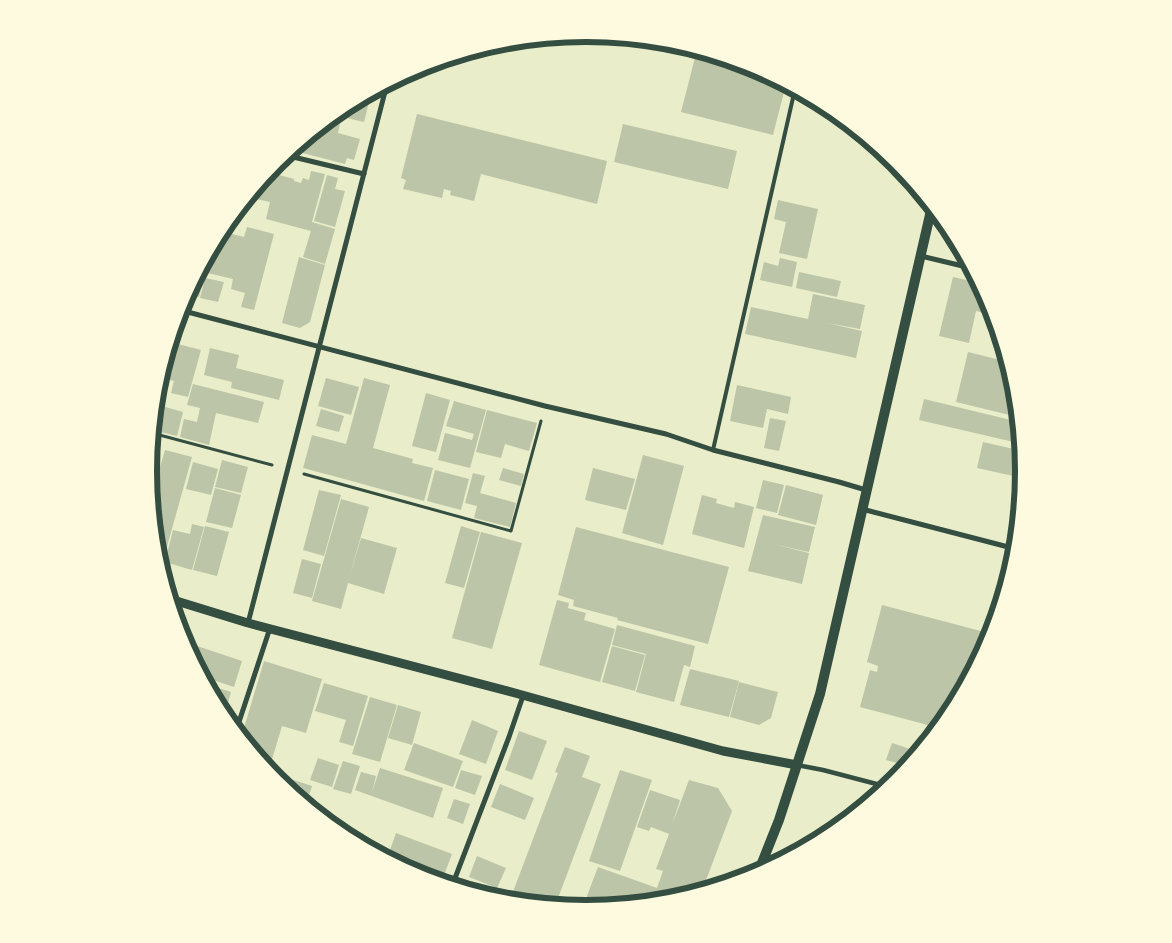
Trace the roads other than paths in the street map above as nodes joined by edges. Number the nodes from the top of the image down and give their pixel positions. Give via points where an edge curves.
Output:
1 (385, 93) edge
2 (793, 96) edge
3 (294, 157) edge
4 (364, 174) junction
5 (930, 215) edge
6 (921, 256) junction
7 (963, 266) edge
8 (188, 312) edge
9 (319, 346) junction
10 (713, 450) junction
11 (866, 490) junction
12 (862, 509) junction
13 (1008, 547) edge
14 (178, 601) edge
15 (248, 623) junction
16 (270, 628) junction
17 (523, 696) junction
18 (239, 723) edge
19 (797, 765) junction
20 (879, 785) edge
21 (762, 863) edge
22 (454, 880) edge

1 - 4 street
2 - 10 lane
3 - 4 street
4 - 9 street
5 - 6 main road
6 - 7 street
6 - 11 main road
8 - 9 street
9 - 10 street via 545,406 666,434
9 - 15 street
10 - 11 street
11 - 12 main road
12 - 13 street
12 - 19 main road via 820,694
14 - 15 street
15 - 16 street
16 - 17 street
16 - 18 street
17 - 19 street via 736,755
17 - 22 street
19 - 20 street
19 - 21 main road

